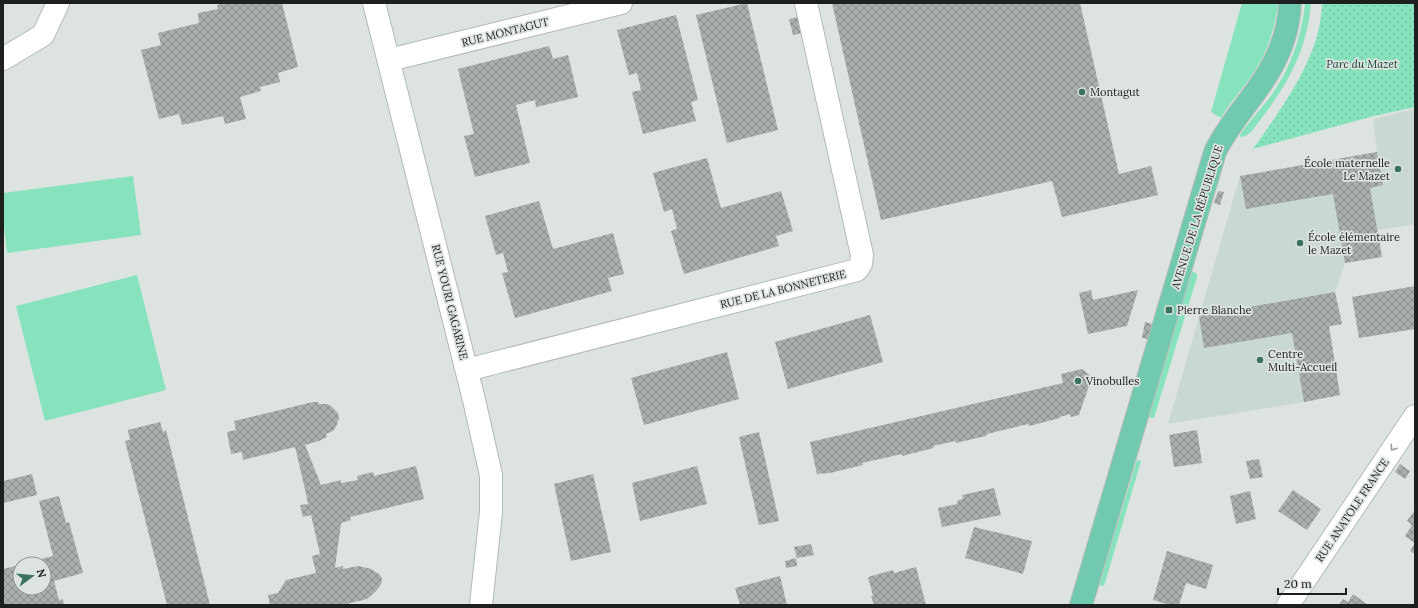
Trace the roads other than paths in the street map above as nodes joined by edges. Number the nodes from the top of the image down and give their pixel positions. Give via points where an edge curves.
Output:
1 (58, 3) edge
2 (374, 3) edge
3 (621, 3) edge
4 (806, 3) edge
5 (1290, 3) edge
6 (3, 60) edge
7 (389, 60) junction
8 (467, 370) junction
9 (1415, 416) edge
10 (481, 605) edge
11 (1081, 605) edge
12 (1288, 605) edge

1 - 6 street via 43,35
2 - 7 street, RUE YOURI GAGARINE
3 - 7 street, RUE MONTAGUT
4 - 8 street, RUE DE LA BONNETERIE via 862,255 857,270
5 - 11 main road, AVENUE DE LA RÉPUBLIQUE via 1285,39 1276,59 1264,81 1224,134 1215,152
7 - 8 street, RUE YOURI GAGARINE
8 - 10 street, RUE YOURI GAGARINE via 491,475 491,512
9 -> 12 street, RUE ANATOLE FRANCE

